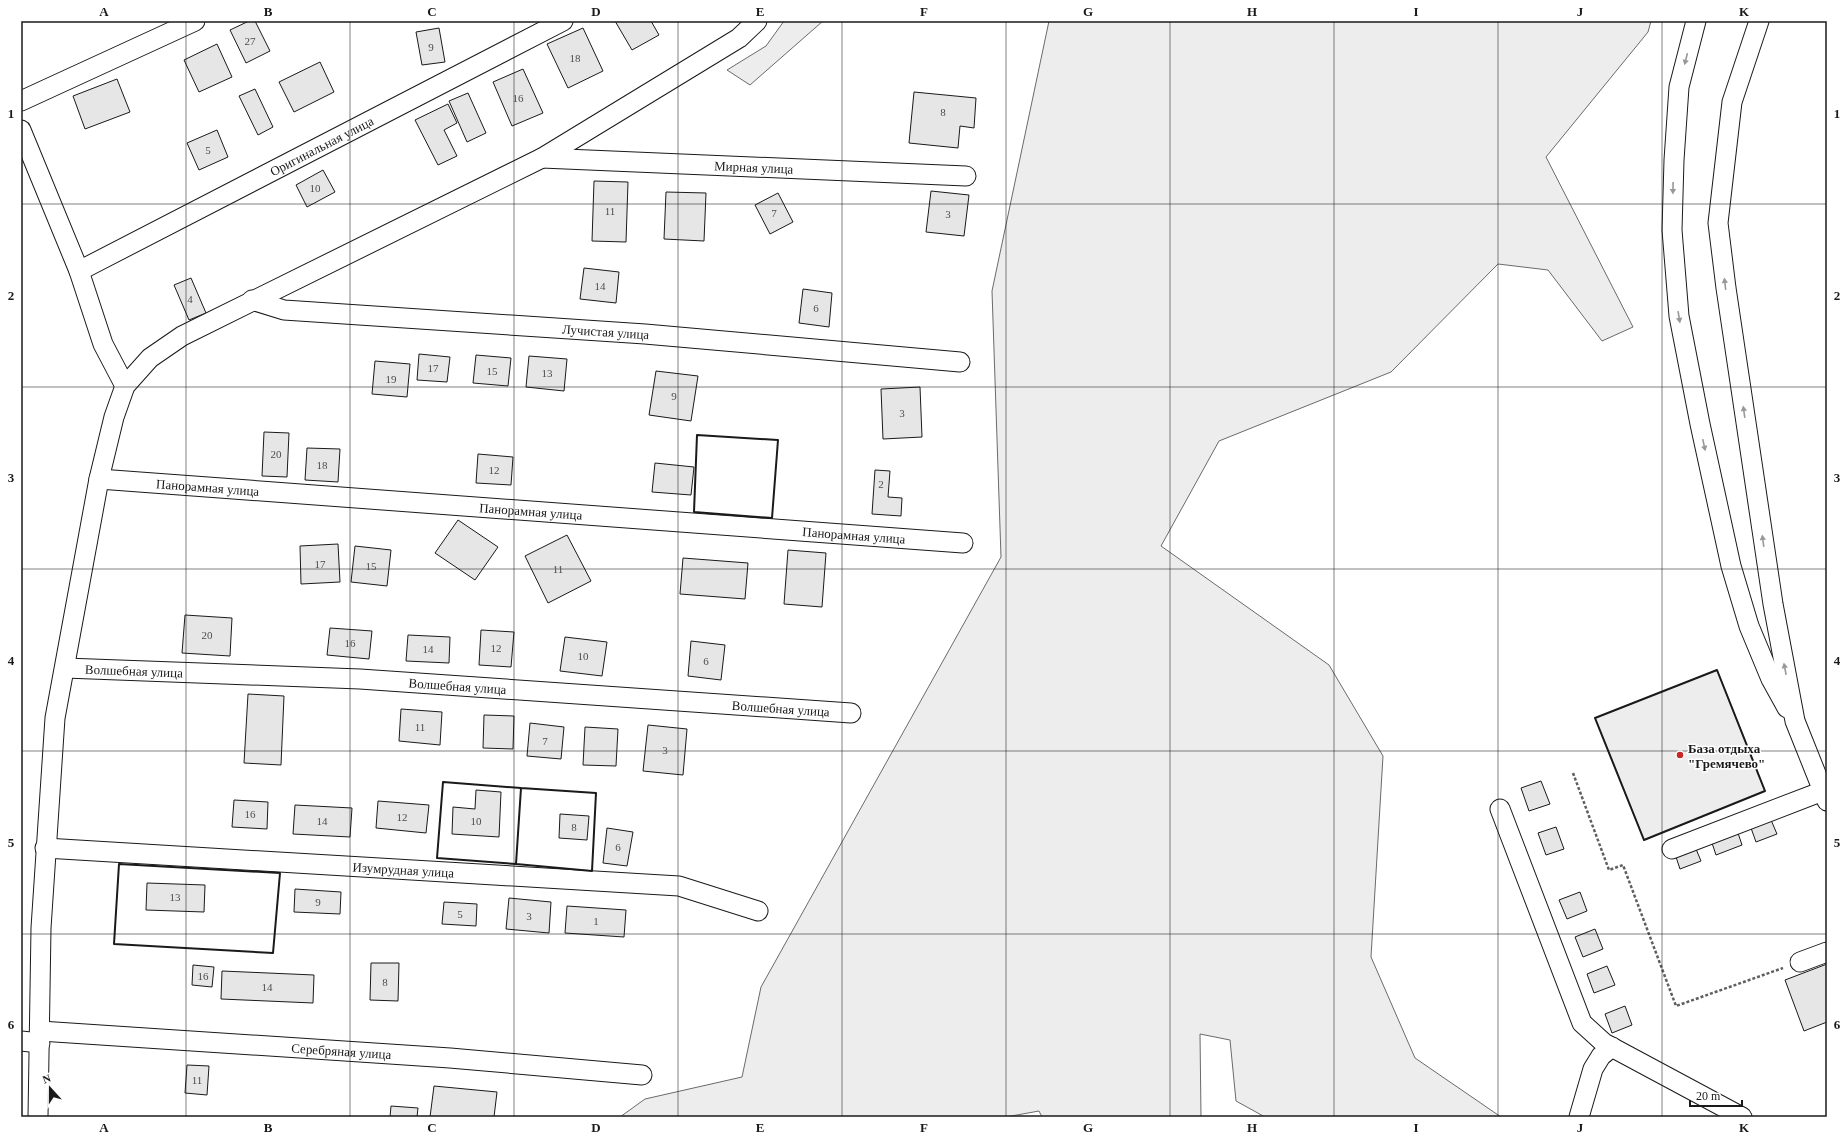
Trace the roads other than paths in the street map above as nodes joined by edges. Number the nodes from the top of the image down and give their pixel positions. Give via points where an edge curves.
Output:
1 (195, 21) edge
2 (563, 21) edge
3 (757, 21) edge
4 (1696, 21) edge
5 (1759, 21) edge
6 (21, 101) edge
7 (21, 130) edge
8 (542, 158) junction
9 (966, 176) dead end
10 (79, 271) junction
11 (252, 300) junction
12 (960, 362) dead end
13 (125, 386) junction
14 (99, 478) junction
15 (963, 543) dead end
16 (65, 668) junction
17 (851, 713) dead end
18 (1795, 721) junction
19 (1825, 796) edge
20 (1500, 809) dead end
21 (45, 848) junction
22 (1672, 848) dead end
23 (758, 911) dead end
24 (1827, 952) edge
25 (1800, 962) road end
26 (40, 1037) junction
27 (21, 1041) edge
28 (1612, 1047) junction
29 (642, 1075) dead end
30 (38, 1117) edge
31 (1579, 1117) edge
32 (1742, 1117) edge

1 - 6 street
2 - 10 street, Оригинальная улица
3 - 8 street via 739,38
4 -> 18 street via 1679,87 1674,160 1672,230 1679,316 1731,566 1749,626 1768,673
18 -> 5 street via 1773,604 1718,223 1732,102
7 - 10 street
8 - 9 street, Мирная улица
8 - 11 street
10 - 13 street via 104,344
11 - 12 street, Лучистая улица via 284,310 645,334
11 - 13 street via 182,336 150,358
13 - 14 street via 114,417
14 - 15 street, Панорамная улица
14 - 16 street
16 - 17 street, Волшебная улица via 360,679
16 - 21 street via 55,718
18 - 19 street
19 - 22 street
20 - 28 street via 1582,1023
21 - 23 street, Изумрудная улица via 679,886
21 - 26 street
24 - 25 street
26 - 27 street, Серебряная улица
26 - 29 street, Серебряная улица via 442,1058
26 - 30 street
28 - 31 street via 1601,1056 1593,1069
28 - 32 street

